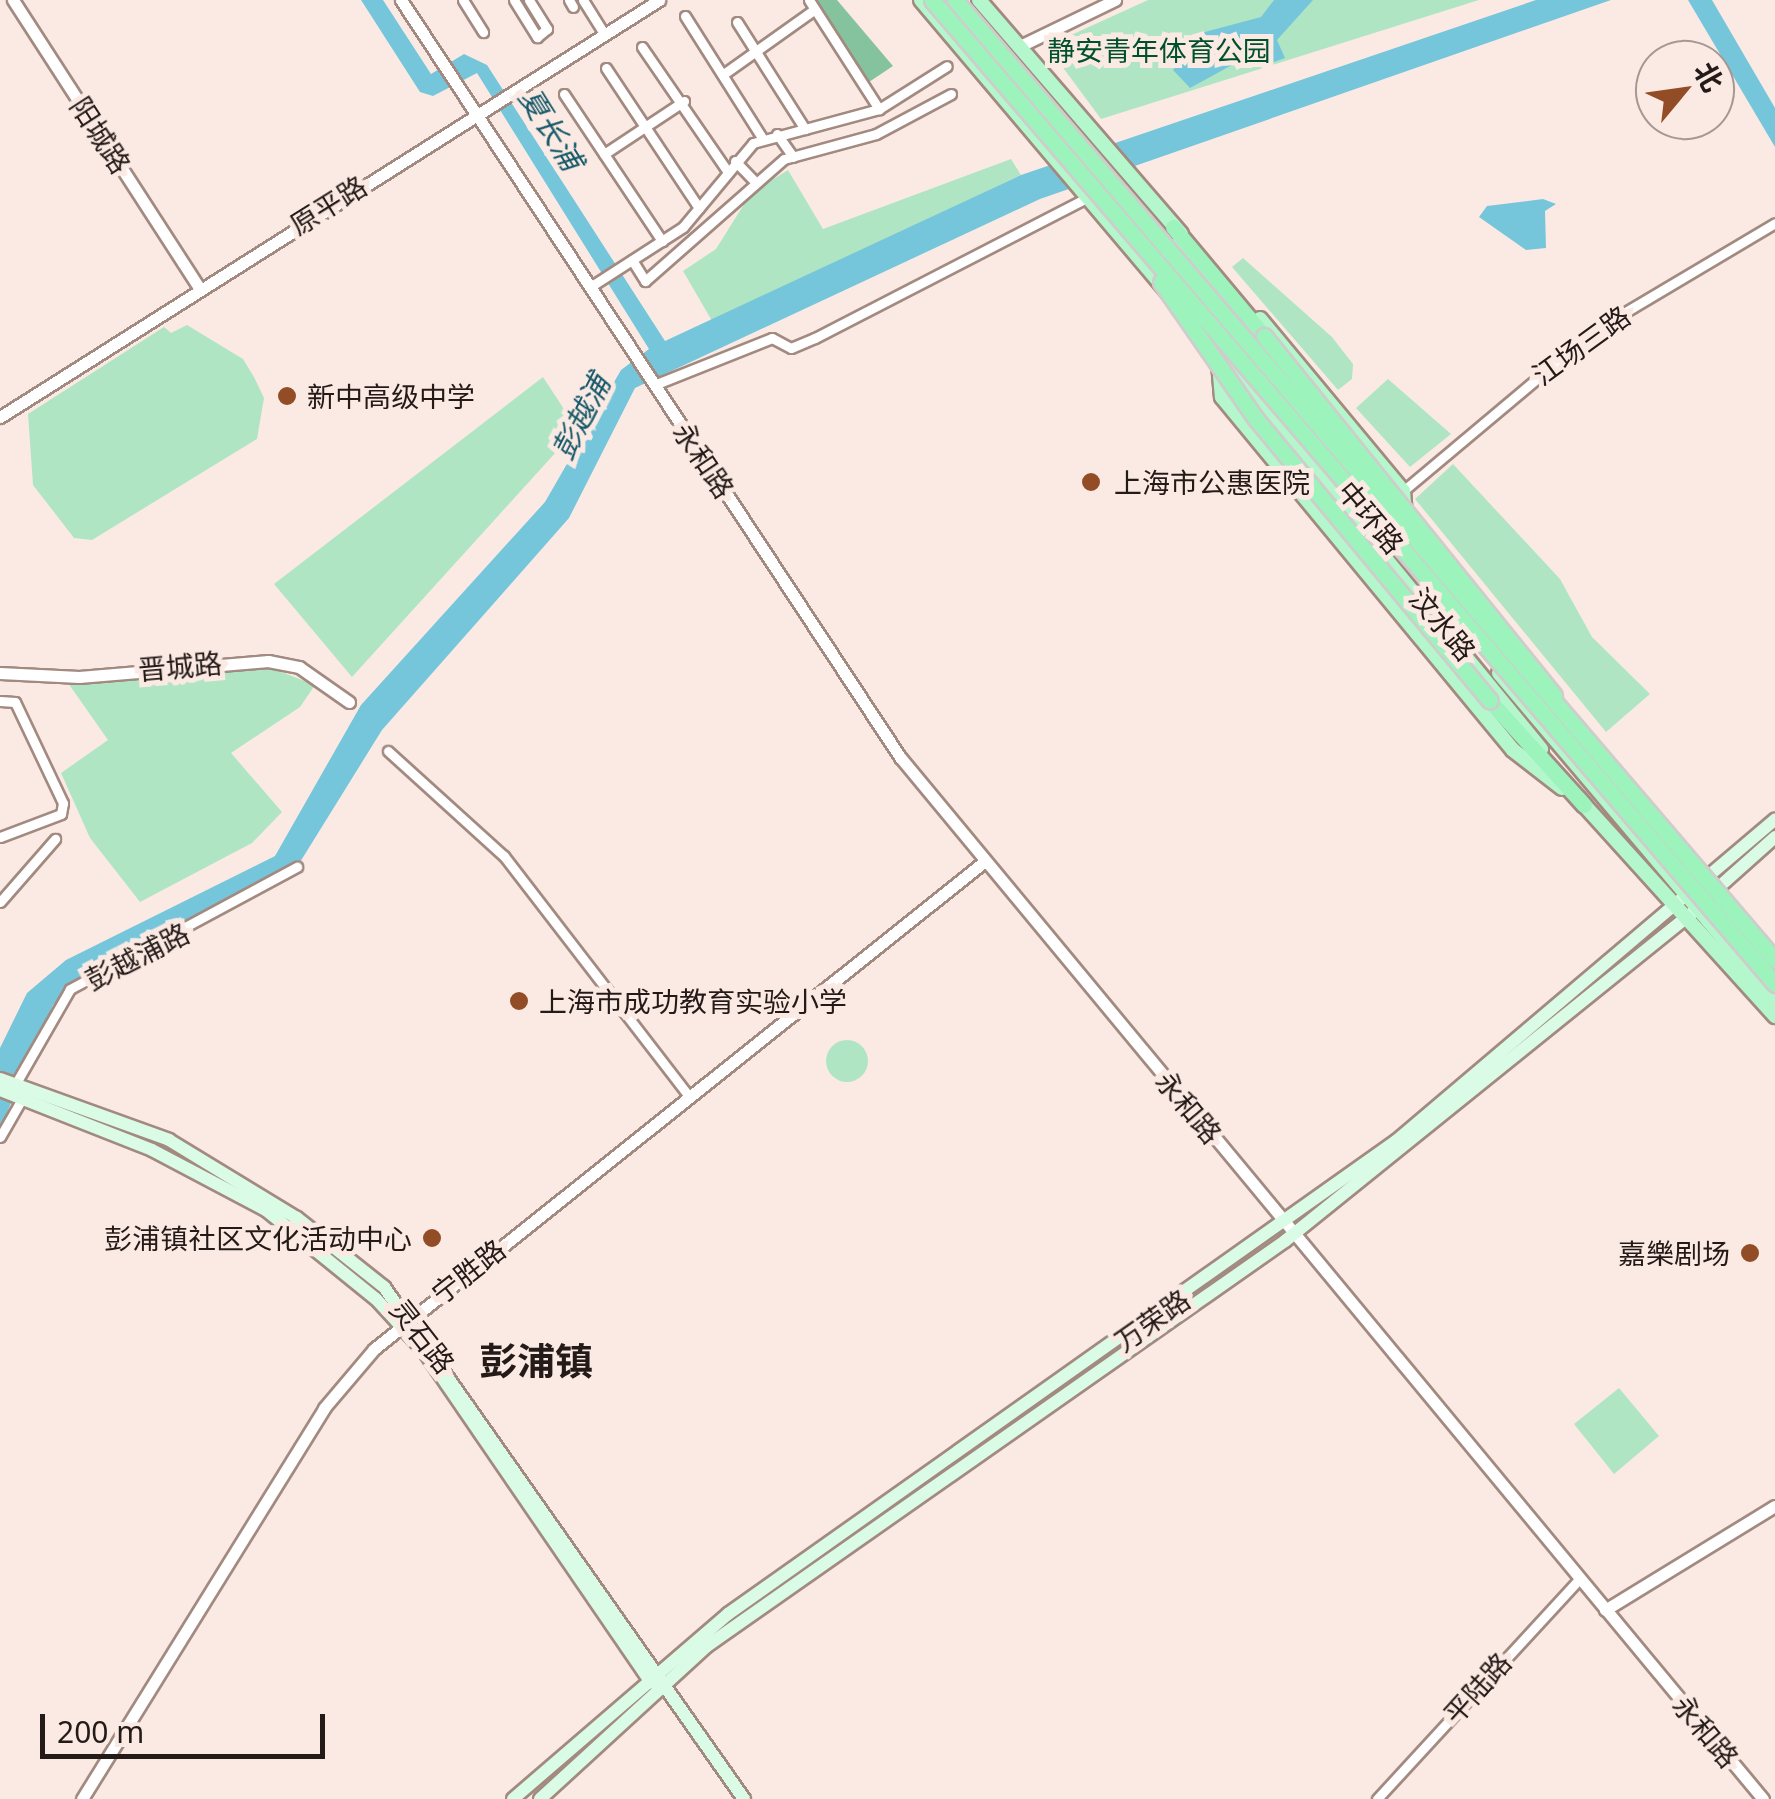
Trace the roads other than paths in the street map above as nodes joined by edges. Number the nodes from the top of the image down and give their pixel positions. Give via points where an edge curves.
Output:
1 (13, 0) edge
2 (401, 0) edge
3 (463, 0) edge
4 (514, 0) edge
5 (529, 0) edge
6 (583, 0) edge
7 (658, 0) edge
8 (921, 0) edge
9 (979, 0) edge
10 (1115, 0) edge
11 (943, 1) edge
12 (812, 5) edge
13 (685, 16) dead end
14 (737, 22) dead end
15 (483, 32) dead end
16 (604, 34) junction
17 (958, 44) junction
18 (642, 47) dead end
19 (1018, 47) junction
20 (757, 52) junction
21 (947, 66) dead end
22 (606, 68) dead end
23 (724, 73) junction
24 (564, 94) dead end
25 (950, 94) dead end
26 (684, 100) junction
27 (879, 109) junction
28 (476, 114) junction
29 (644, 126) junction
30 (805, 128) junction
31 (777, 134) junction
32 (762, 138) junction
33 (1055, 141) junction
34 (604, 154) junction
35 (793, 157) junction
36 (735, 161) junction
37 (728, 172) junction
38 (754, 181) junction
39 (1095, 193) junction
40 (699, 208) junction
41 (1775, 224) edge
42 (1173, 227) junction
43 (662, 241) junction
44 (1137, 249) junction
45 (632, 260) junction
46 (1164, 268) junction
47 (595, 284) junction
48 (198, 286) junction
49 (1226, 329) junction
50 (1262, 341) junction
51 (1218, 353) junction
52 (654, 385) junction
53 (0, 416) edge
54 (1403, 491) junction
55 (1404, 514) junction
56 (1452, 635) junction
57 (0, 673) edge
58 (1453, 677) junction
59 (0, 701) edge
60 (348, 702) dead end
61 (388, 750) dead end
62 (1593, 753) junction
63 (1618, 774) junction
64 (1582, 776) junction
65 (1626, 800) junction
66 (1584, 805) junction
67 (1775, 820) edge
68 (1602, 822) junction
69 (0, 837) edge
70 (1775, 837) edge
71 (55, 839) dead end
72 (984, 860) junction
73 (298, 866) dead end
74 (1642, 868) junction
75 (1672, 882) junction
76 (1709, 886) junction
77 (0, 902) edge
78 (1687, 908) junction
79 (1775, 949) edge
80 (1775, 960) edge
81 (1775, 969) edge
82 (1775, 984) edge
83 (1775, 1000) edge
84 (1775, 1016) edge
85 (0, 1079) edge
86 (15, 1090) edge
87 (688, 1096) junction
88 (0, 1137) edge
89 (1291, 1228) junction
90 (405, 1321) junction
91 (1775, 1506) edge
92 (1578, 1578) junction
93 (1605, 1610) junction
94 (652, 1676) junction
95 (661, 1689) junction
96 (82, 1799) edge
97 (513, 1799) edge
98 (540, 1799) edge
99 (736, 1799) edge
100 (744, 1799) edge
101 (1377, 1799) edge
102 (1763, 1799) edge

1 - 48 street, 阳城路
2 - 28 street
3 - 15 street
4 - 5 street via 537,37 546,29
6 - 16 street
7 - 16 street, 原平路
8 - 17 main road, 汶水路
9 - 19 main road
10 - 19 street
11 - 17 main road
11 - 33 main road, 汶水路
11 - 44 highway, 中环路, bridge
11 - 62 highway, 中环路, bridge
12 - 20 street
12 - 27 street
13 - 23 street
14 - 20 street
16 - 28 street, 原平路
17 - 33 main road, 汶水路
18 - 26 street
19 - 42 main road
20 - 23 street
20 - 30 street
21 - 27 street
22 - 29 street
23 - 32 street
24 - 34 street
25 - 35 street via 876,134
26 - 29 street
26 - 37 street
27 - 30 street
28 - 47 street
28 - 48 street, 原平路
29 - 34 street
29 - 40 street
30 - 31 street
31 - 32 street
31 - 35 street
32 - 36 street
33 - 39 main road, 汶水路
33 - 39 main road, bridge
34 - 43 street
35 - 38 street
36 - 37 street
36 - 38 street
37 - 40 street
38 - 45 street via 697,244 645,281
39 - 44 main road, 汶水路
39 - 46 main road
39 - 49 main road
39 - 52 street via 815,338 792,348 772,338
40 - 43 street
41 - 54 street, 江场三路 via 1584,338
42 - 50 highway
42 - 54 main road
43 - 45 street
44 - 46 main road
44 - 51 main road, 汶水路
44 - 66 highway, bridge via 1256,419
44 - 82 highway, 中环路, bridge
45 - 47 street
46 - 64 main road
47 - 52 street, 永和路
48 - 53 street, 原平路
49 - 50 main road
49 - 65 main road
50 - 55 main road, 汶水路
50 - 62 highway, bridge via 1484,599
51 - 56 main road, 汶水路
51 - 58 main road via 1222,397
52 - 72 street, 永和路 via 900,757
54 - 55 main road
55 - 63 main road, 汶水路
56 - 58 main road
56 - 66 main road, 汶水路
57 - 60 street, 晋城路 via 79,677 268,661 299,667
58 - 66 main road via 1514,750
59 - 69 street via 14,702 64,804 61,814
61 - 87 street via 504,856
62 - 80 highway, 中环路, bridge
63 - 65 main road
63 - 76 main road, 汶水路
64 - 68 main road
64 - 75 main road
65 - 76 main road
66 - 68 main road, 汶水路
67 - 76 main road, 万荣路
68 - 74 main road, 汶水路
70 - 76 main road, 万荣路
71 - 77 street
72 - 87 street, 宁胜路
72 - 89 street, 永和路
73 - 86 street, 彭越浦路 via 70,989
74 - 75 main road
74 - 78 main road, 汶水路
75 - 78 main road
76 - 78 main road, 万荣路
76 - 79 main road, 汶水路
76 - 81 main road
78 - 83 main road
78 - 84 main road, 汶水路
78 - 89 main road, 万荣路
85 - 86 main road, 灵石路
86 - 88 street, 彭越浦路
86 - 90 main road, 灵石路 via 266,1210
87 - 90 street, 宁胜路
89 - 92 street, 永和路
89 - 94 main road, 万荣路
89 - 95 main road, 万荣路 via 765,1604
90 - 94 main road, 灵石路
90 - 96 street, 宁胜路 via 324,1408
91 - 93 street
92 - 93 street, 永和路
92 - 101 street, 平陆路
93 - 102 street, 永和路
94 - 95 main road, 灵石路
94 - 97 main road, 万荣路
95 - 98 main road, 万荣路
95 - 99 main road, 灵石路
95 - 100 main road, 灵石路

